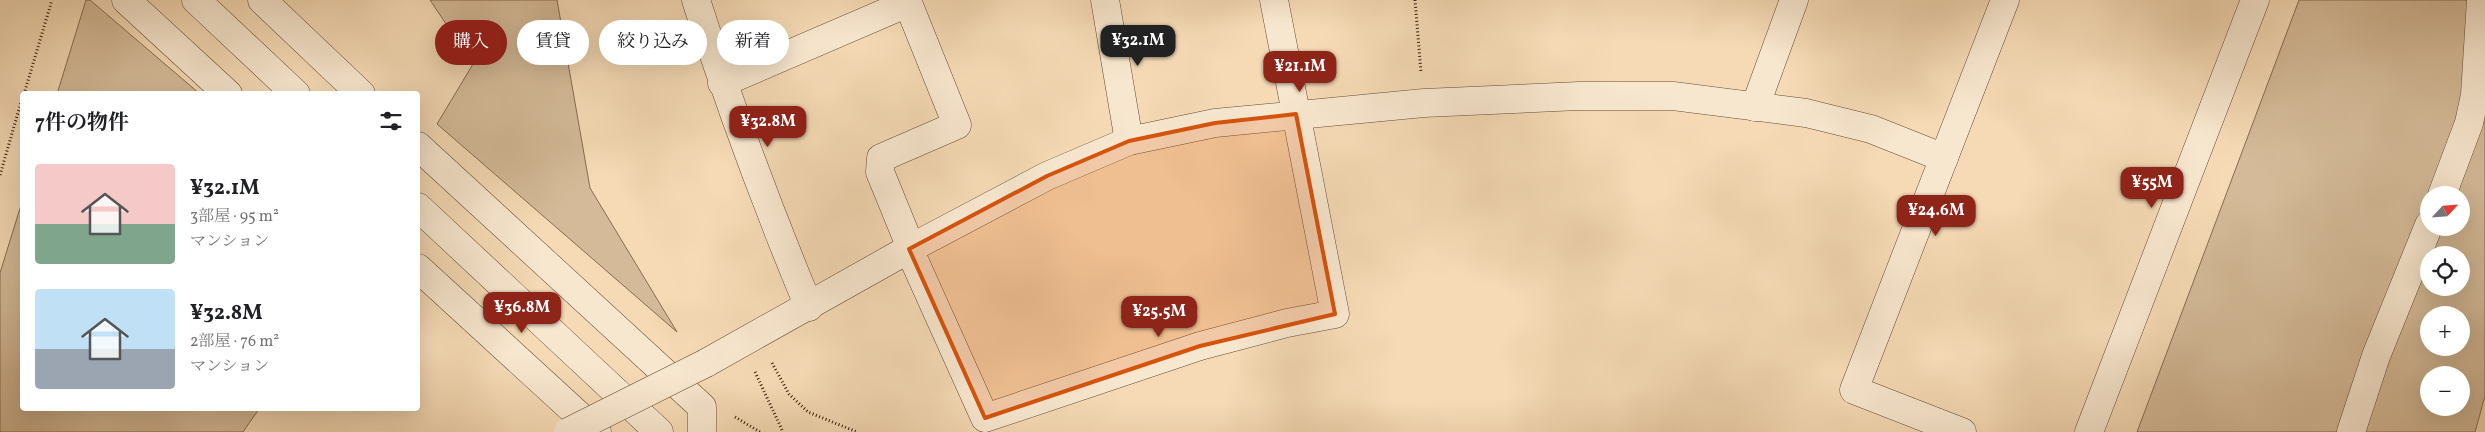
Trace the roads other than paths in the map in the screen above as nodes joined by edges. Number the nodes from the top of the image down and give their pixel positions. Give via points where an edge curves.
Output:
1 (126, 0) edge
2 (196, 0) edge
3 (262, 0) edge
4 (696, 0) edge
5 (1104, 0) edge
6 (1274, 0) edge
7 (1794, 0) edge
8 (2006, 0) edge
9 (2255, 0) edge
10 (2482, 0) edge
11 (722, 84) junction
12 (225, 91) edge
13 (293, 91) edge
14 (358, 91) edge
15 (1755, 108) junction
16 (1296, 114) junction
17 (2477, 126) edge
18 (1129, 141) junction
19 (420, 148) edge
20 (1944, 158) junction
21 (2447, 186) edge
22 (420, 209) edge
23 (2425, 236) edge
24 (910, 248) junction
25 (420, 270) edge
26 (809, 307) junction
27 (568, 432) edge
28 (597, 432) edge
29 (659, 432) edge
30 (702, 432) edge
31 (1962, 432) edge
32 (2089, 432) edge
33 (2351, 432) edge

1 - 12 street
2 - 13 street
3 - 14 street
4 - 11 street
5 - 18 street
6 - 16 street
7 - 15 street
8 - 20 street
9 - 32 street
10 - 17 street via 2475,95
11 - 24 street via 908,3 957,125 881,158 880,172
11 - 26 street via 764,200
15 - 16 street via 1673,96 1579,96 1424,103
15 - 20 street via 1806,113 1871,129
16 - 18 street via 1215,124
16 - 24 street via 1335,314 1200,346 985,418
17 - 21 street
18 - 24 street via 1047,176
19 - 30 street via 702,407
20 - 31 street via 1854,390
22 - 29 street
23 - 33 street via 2376,356
24 - 26 street
25 - 28 street
26 - 27 street, bridge

